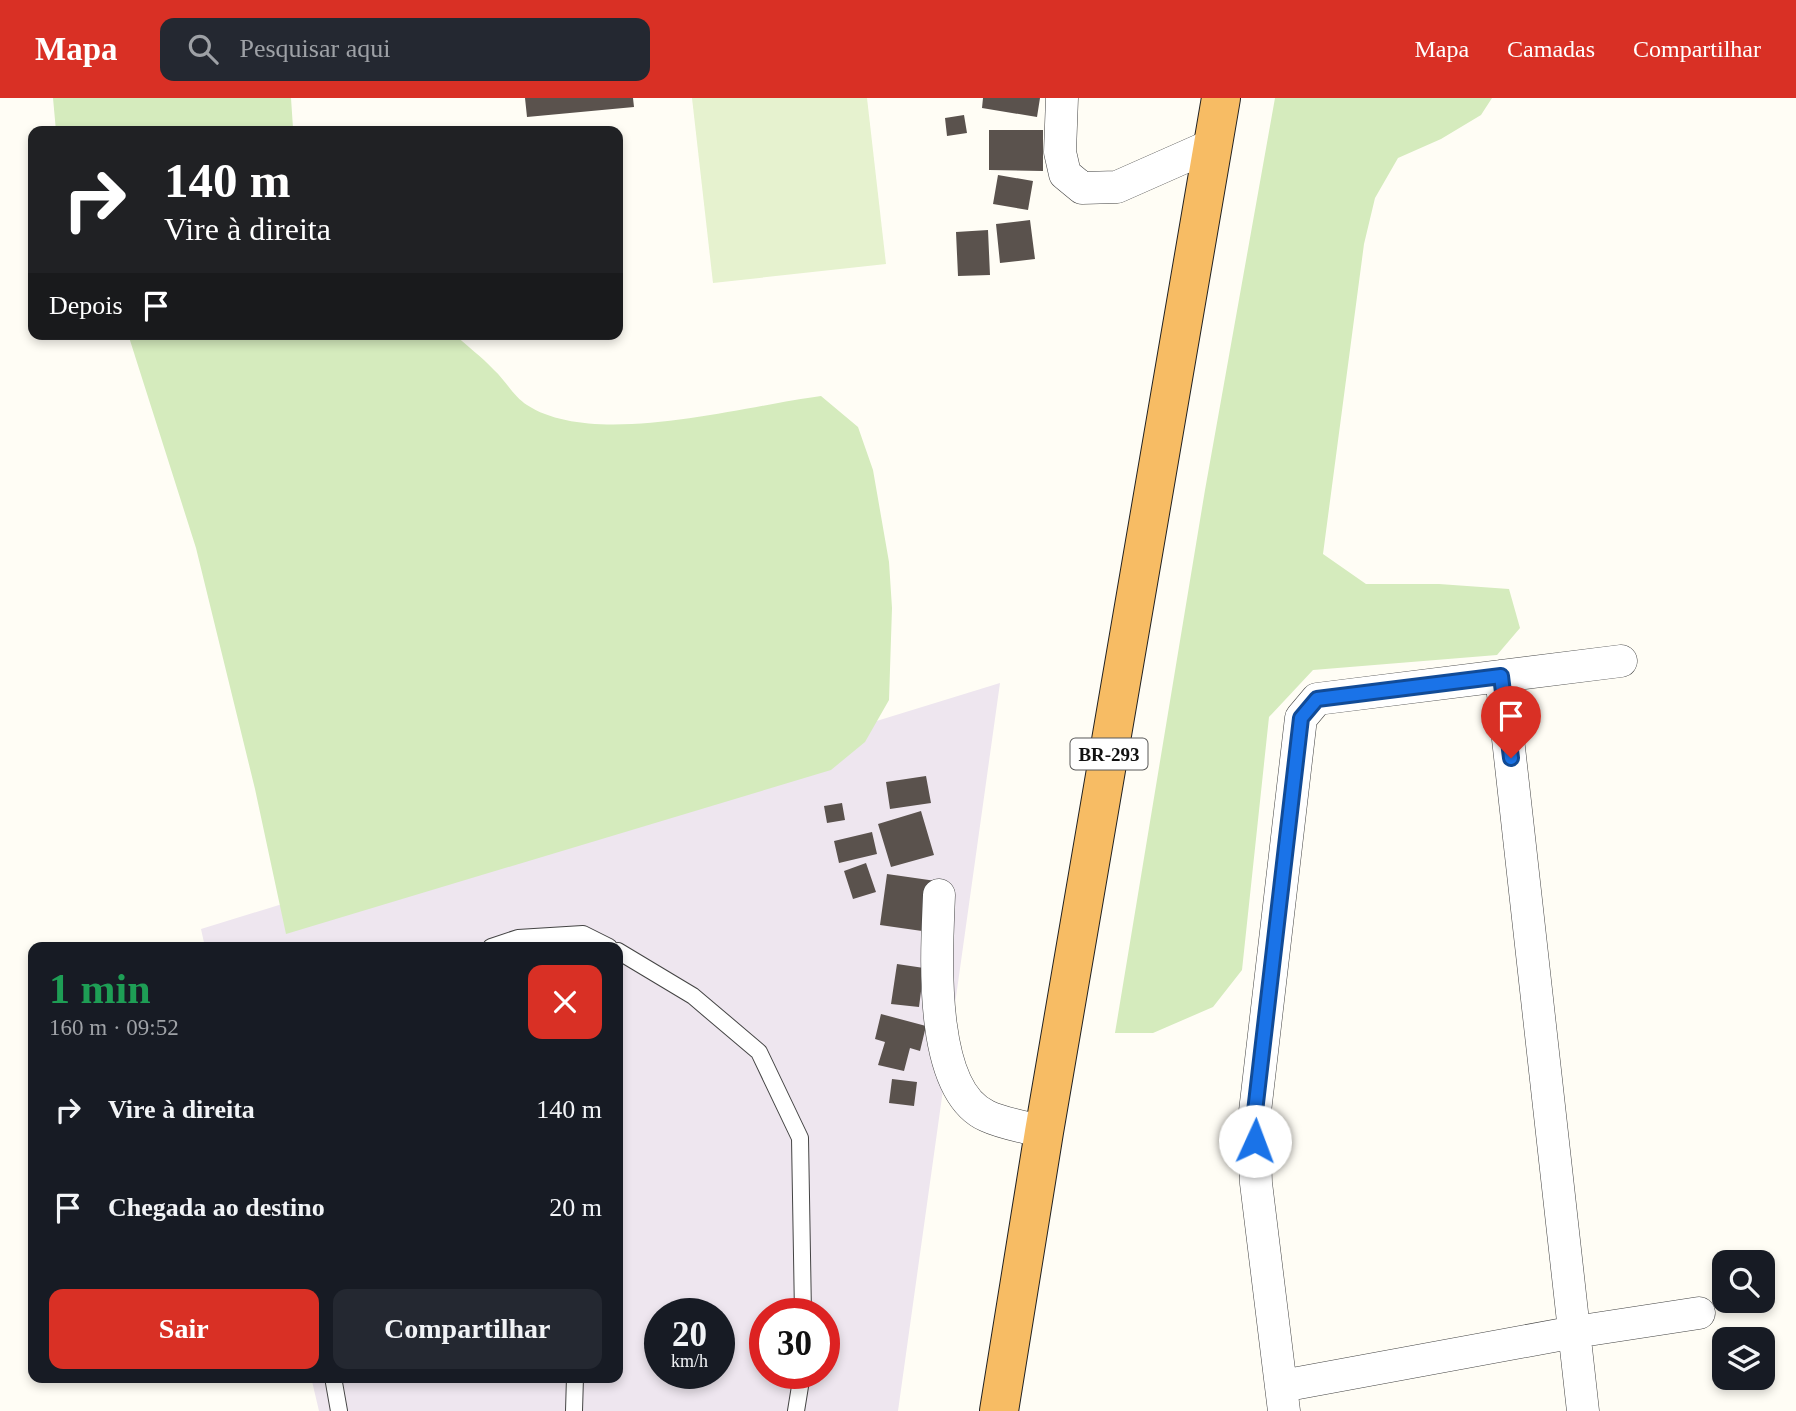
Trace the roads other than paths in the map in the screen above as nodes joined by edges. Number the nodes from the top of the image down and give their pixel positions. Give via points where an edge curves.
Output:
1 (1062, 98) edge
2 (1221, 98) edge
3 (1212, 145) junction
4 (1621, 661) dead end
5 (1501, 676) junction
6 (939, 895) dead end
7 (583, 940) edge
8 (506, 942) edge
9 (623, 954) edge
10 (1044, 1132) junction
11 (803, 1298) edge
12 (1699, 1313) dead end
13 (1575, 1332) junction
14 (334, 1383) edge
15 (575, 1383) edge
16 (800, 1389) edge
17 (1283, 1399) edge
18 (339, 1411) edge
19 (574, 1411) edge
20 (796, 1411) edge
21 (999, 1411) edge
22 (1583, 1411) edge

1 - 3 street via 1060,152 1065,174 1082,188 1117,187
2 - 3 highway, BR-293
3 - 10 highway, BR-293
4 - 5 street
5 - 13 street
5 - 17 street via 1317,699 1301,718 1254,1120 1256,1184
6 - 10 street via 939,1015 963,1096 985,1115
7 - 8 lane via 518,938
9 - 11 lane via 694,996 759,1052 800,1138
10 - 21 highway, BR-293
12 - 13 street
13 - 17 street
13 - 22 street
14 - 18 lane
15 - 19 lane
16 - 20 lane

